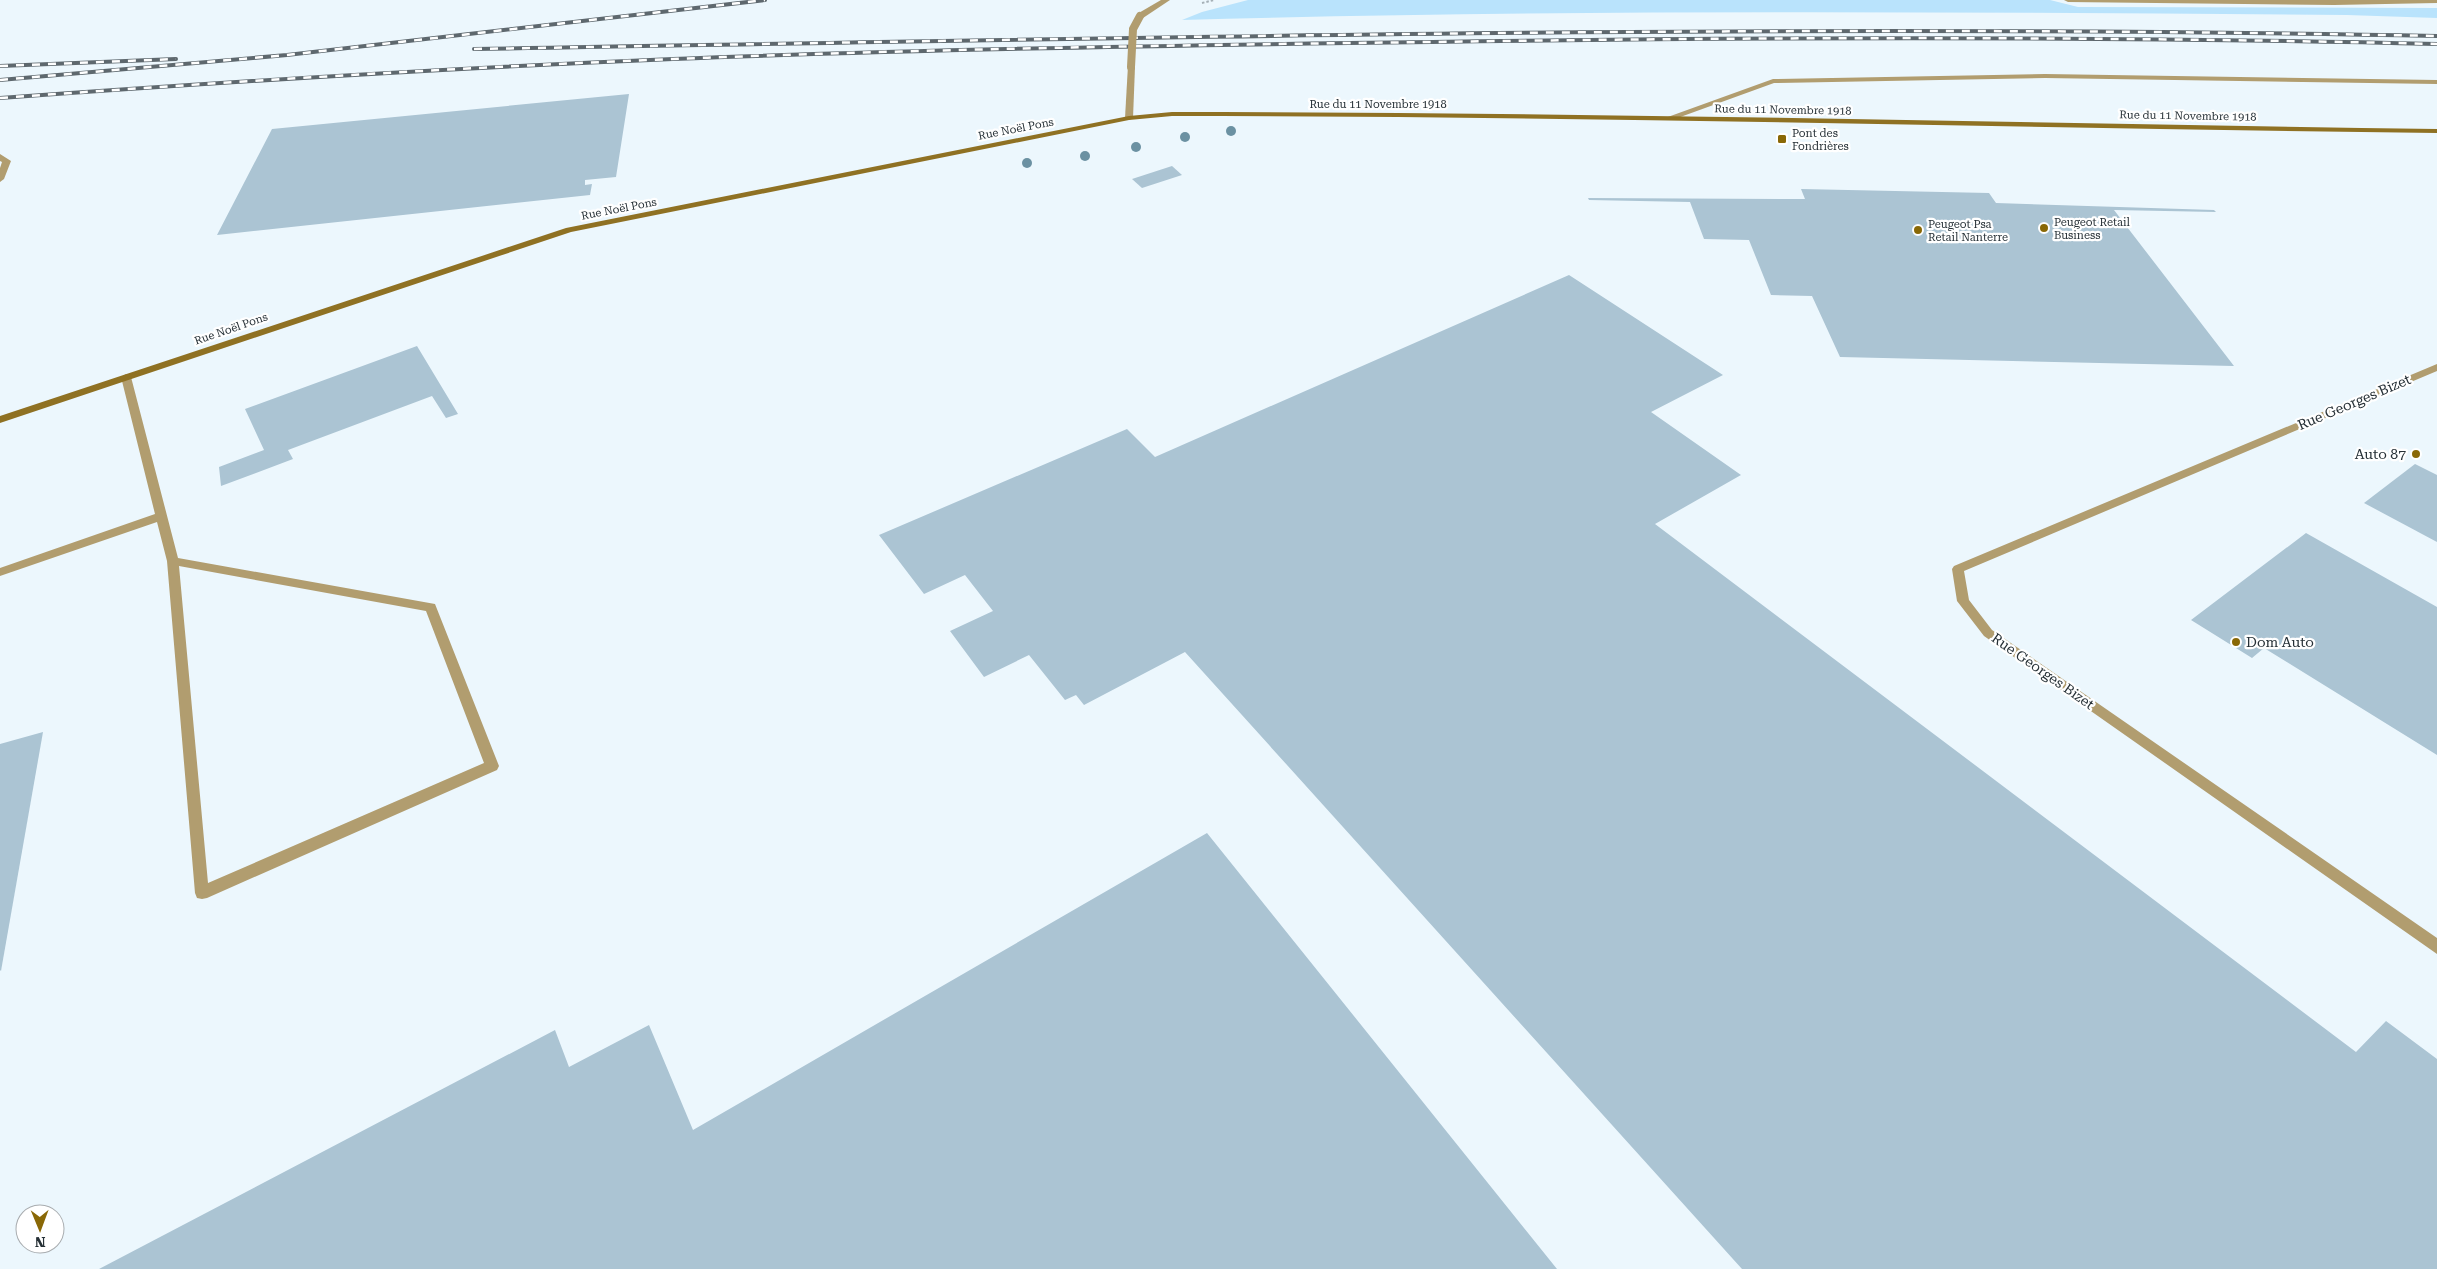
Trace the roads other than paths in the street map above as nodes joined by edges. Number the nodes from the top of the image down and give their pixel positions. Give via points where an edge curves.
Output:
1 (1166, 0) edge
2 (2068, 0) edge
3 (2437, 1) edge
4 (2437, 82) edge
5 (1129, 118) junction
6 (1668, 118) junction
7 (2437, 131) edge
8 (0, 157) edge
9 (0, 179) edge
10 (2437, 367) edge
11 (126, 376) junction
12 (0, 420) edge
13 (162, 516) junction
14 (173, 561) junction
15 (0, 572) edge
16 (2437, 947) edge

1 - 5 street, bridge via 1140,16 1132,29
2 - 3 street
4 - 6 street via 2045,76 1773,81
5 - 6 street, Rue du 11 Novembre 1918 via 1236,114
5 - 11 street, Rue Noël Pons via 569,230
6 - 7 street, Rue du 11 Novembre 1918 via 1988,126
8 - 9 street via 7,160
10 - 16 street, Rue Georges Bizet via 1958,569 1963,601 1988,633
11 - 12 street, Rue Noël Pons
11 - 13 street
13 - 14 street
13 - 15 street
14 - 14 street via 202,893 492,766 431,607

